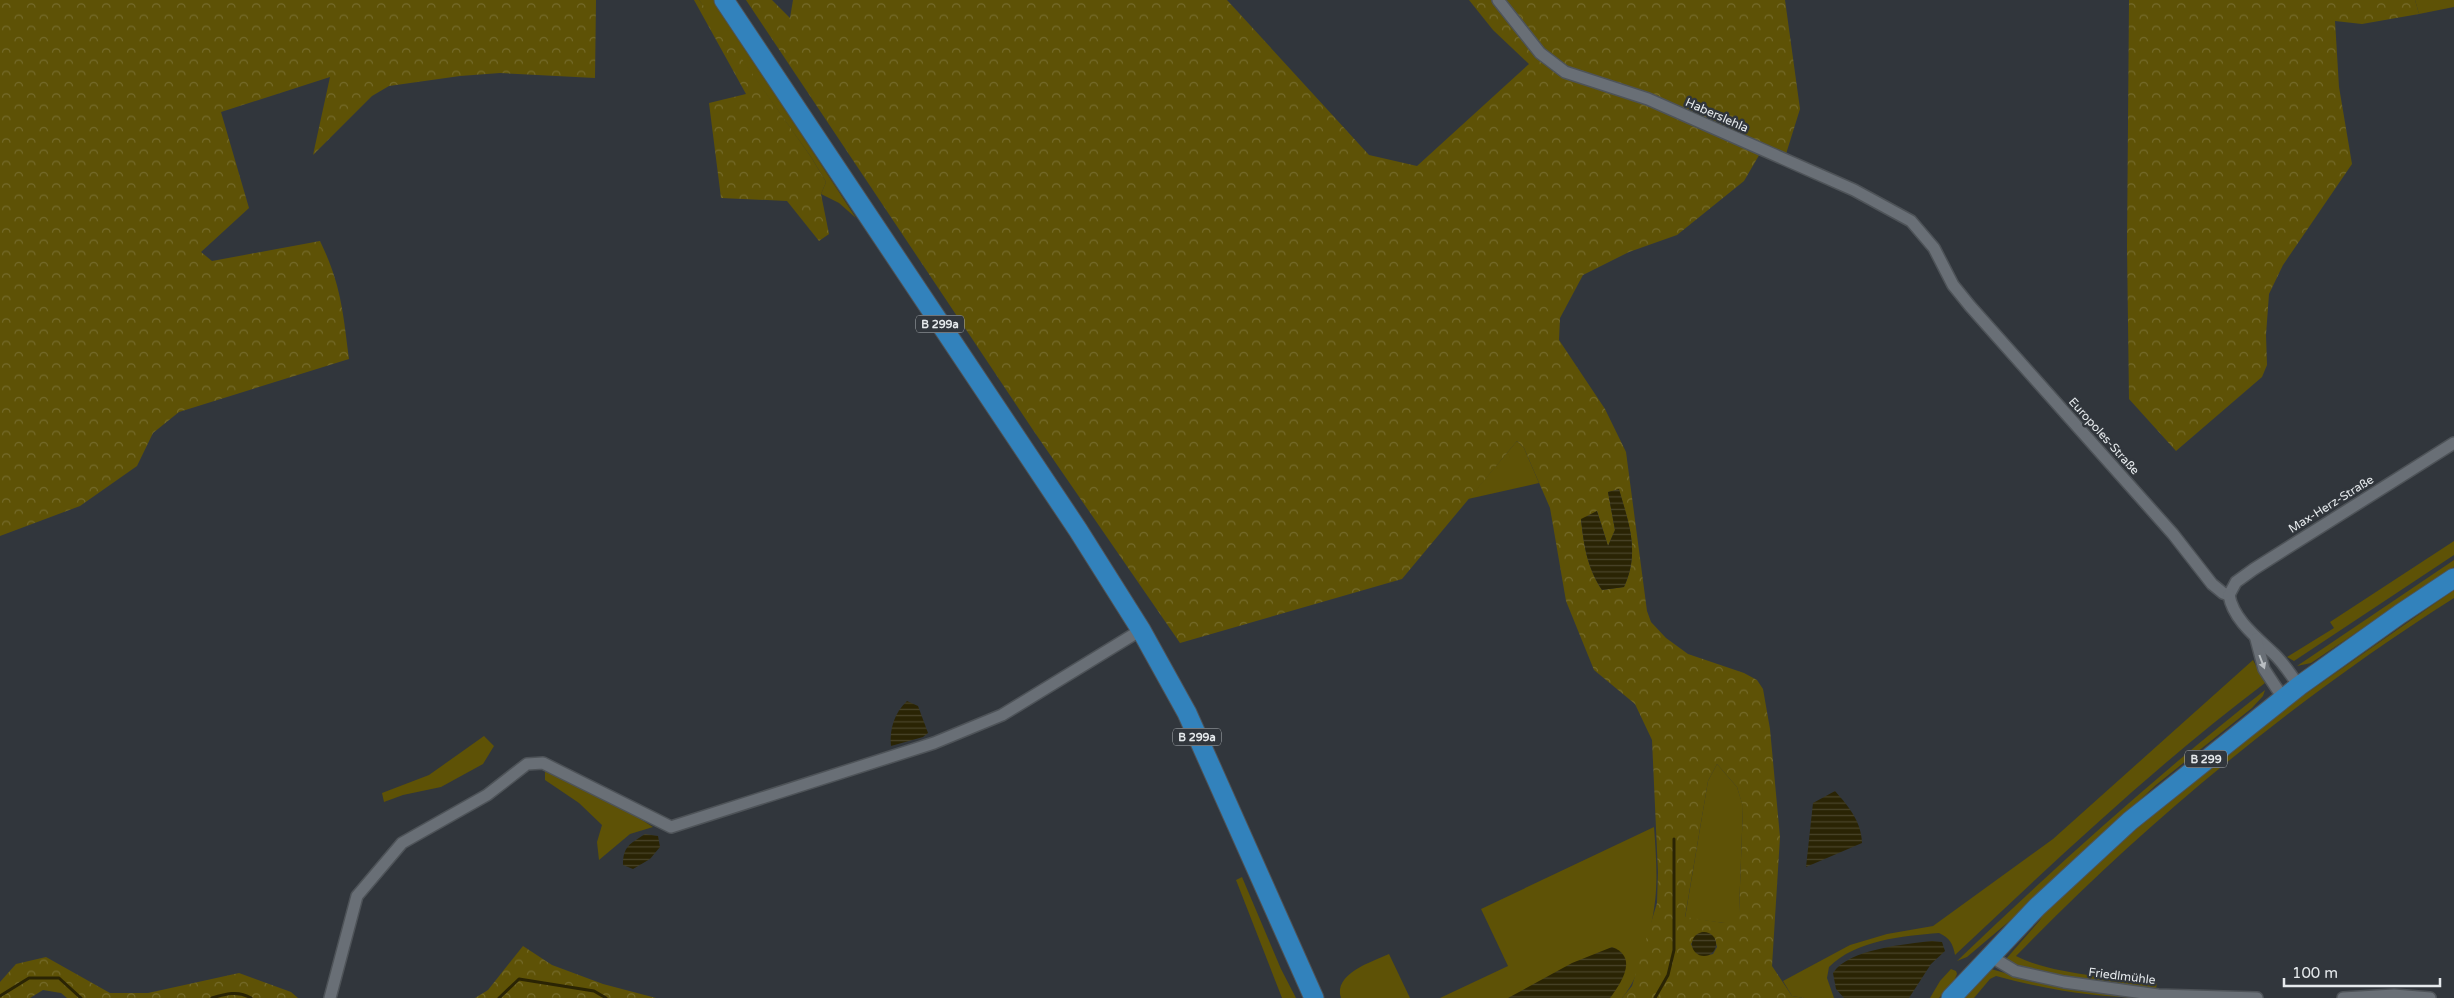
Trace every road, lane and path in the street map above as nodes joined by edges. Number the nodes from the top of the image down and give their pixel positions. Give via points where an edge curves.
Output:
1 (724, 0) edge
2 (1498, 0) edge
3 (1934, 248) joint
4 (2454, 443) edge
5 (2454, 578) edge
6 (2229, 595) junction
7 (1141, 630) junction
8 (2256, 639) junction
9 (2299, 686) junction
10 (2283, 698) junction
11 (1990, 956) junction
12 (330, 998) edge
13 (1314, 998) edge
14 (1951, 998) edge
15 (2257, 998) edge
16 (2343, 998) edge
17 (2430, 998) edge

1 - 7 main road, B 299a via 1078,530
2 - 3 street, Haberslehla via 1540,53 1565,72 1648,99 1854,190 1911,221
3 - 6 street, Europoles-Straße via 1953,285 1970,306 2173,534 2212,584
4 - 6 street, Max-Herz-Straße via 2254,569 2236,582
5 - 9 main road, B 299
6 - 8 street, Europoles-Straße via 2231,604
7 - 12 street via 1002,715 934,743 671,827 543,763 527,764 487,795 402,843 357,896
7 - 13 main road, B 299a via 1187,713
8 - 9 street, Europoles-Straße via 2273,653
8 -> 10 street, Europoles-Straße via 2264,669
9 - 10 main road, B 299
10 - 11 main road, B 299 via 2112,837
11 - 14 main road, B 299
11 - 15 street, Friedlmühle via 2016,971 2064,982 2158,995
16 - 17 street via 2394,995

